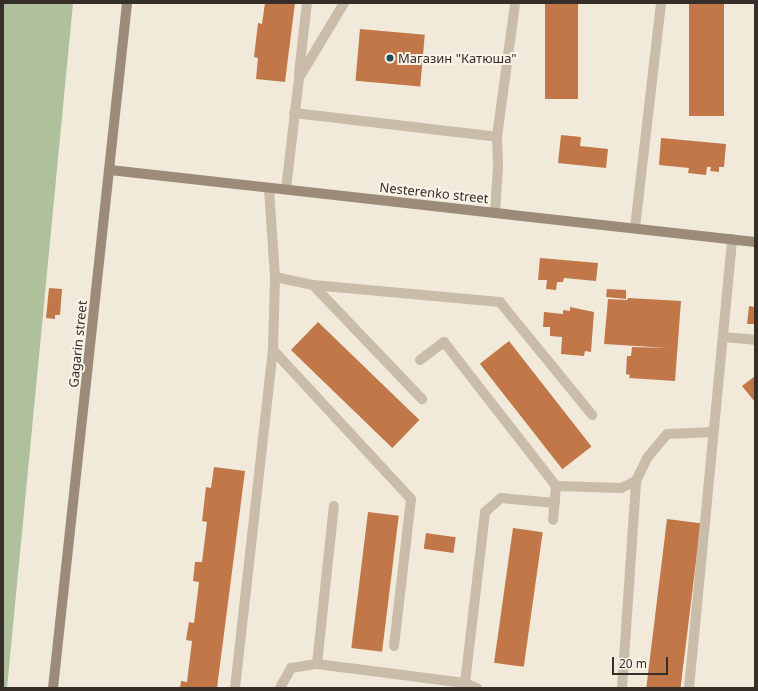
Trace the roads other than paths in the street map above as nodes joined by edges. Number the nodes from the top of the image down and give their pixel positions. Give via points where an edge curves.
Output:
1 (127, 3) edge
2 (307, 3) edge
3 (344, 3) edge
4 (515, 3) edge
5 (661, 3) edge
6 (299, 78) junction
7 (294, 114) junction
8 (497, 137) junction
9 (110, 170) junction
10 (269, 188) junction
11 (286, 189) junction
12 (495, 213) junction
13 (635, 228) junction
14 (732, 239) junction
15 (755, 242) edge
16 (275, 277) junction
17 (313, 285) junction
18 (723, 337) junction
19 (755, 340) edge
20 (273, 350) junction
21 (420, 360) dead end
22 (422, 399) dead end
23 (592, 415) dead end
24 (713, 432) junction
25 (636, 481) junction
26 (556, 486) junction
27 (555, 503) junction
28 (334, 506) dead end
29 (553, 520) dead end
30 (394, 646) dead end
31 (317, 664) junction
32 (465, 683) junction
33 (54, 688) edge
34 (235, 688) edge
35 (280, 688) edge
36 (477, 688) edge
37 (622, 688) edge
38 (689, 688) edge

1 - 9 main road, Gagarin street
2 - 6 street
3 - 6 street
4 - 8 street
5 - 13 street
6 - 7 street
7 - 8 street
7 - 11 street
8 - 12 street
9 - 10 main road, Nesterenko street
9 - 33 main road, Gagarin street
10 - 11 main road, Nesterenko street
10 - 16 street
11 - 12 main road, Nesterenko street
12 - 13 main road, Nesterenko street
13 - 14 main road, Nesterenko street
14 - 15 main road, Nesterenko street
14 - 18 street
16 - 17 street
16 - 20 street
17 - 22 street
17 - 23 street via 500,302
18 - 19 street
18 - 24 street
20 - 30 street via 411,499
20 - 34 street
21 - 26 street via 444,342
24 - 25 street via 666,434 647,458
24 - 38 street
25 - 26 street via 621,488
25 - 37 street
26 - 27 street
27 - 29 street
27 - 32 street via 501,498 485,512
28 - 31 street
31 - 32 street
31 - 35 street via 290,668
32 - 36 street

